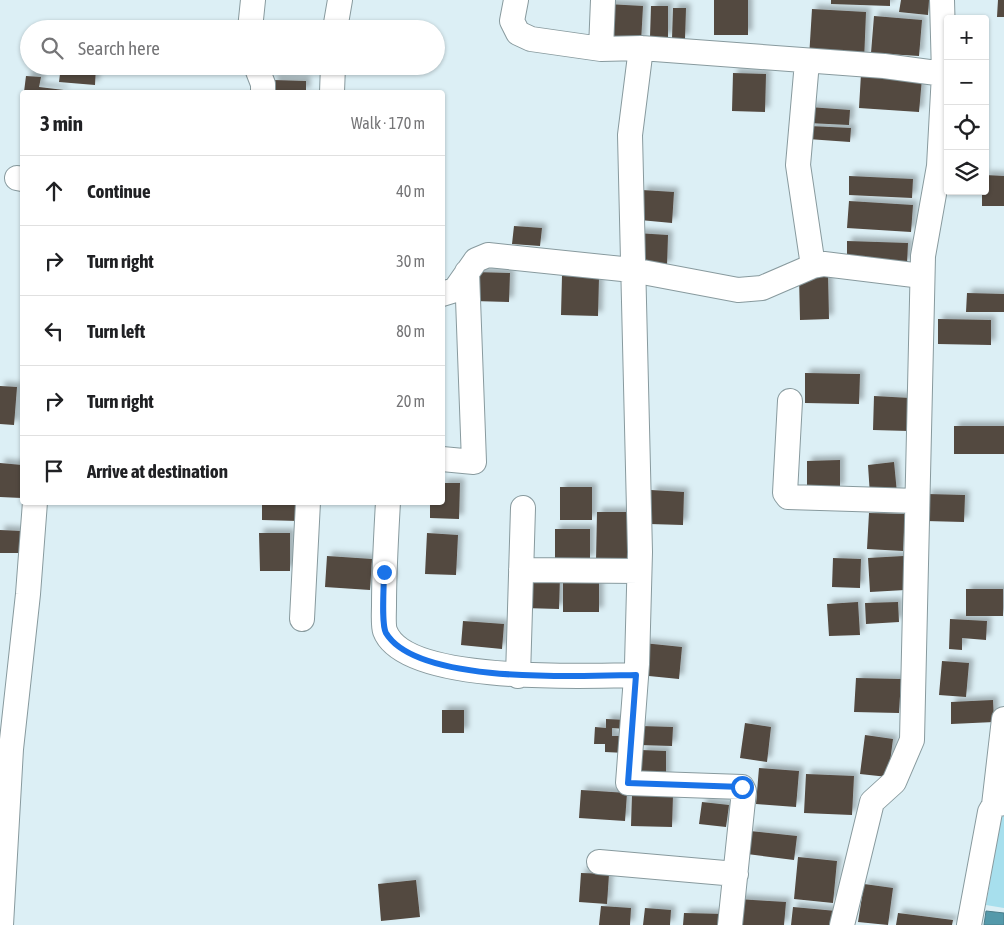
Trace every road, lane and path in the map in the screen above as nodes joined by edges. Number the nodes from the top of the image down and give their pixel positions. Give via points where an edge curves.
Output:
1 (253, 0) edge
2 (340, 0) edge
3 (516, 0) edge
4 (603, 0) edge
5 (942, 0) edge
6 (251, 20) edge
7 (337, 20) edge
8 (641, 48) junction
9 (601, 49) junction
10 (808, 62) junction
11 (944, 74) junction
12 (260, 75) edge
13 (333, 75) edge
14 (263, 90) edge
15 (332, 90) edge
16 (813, 266) junction
17 (632, 270) junction
18 (467, 272) junction
19 (922, 276) junction
20 (445, 293) edge
21 (790, 401) dead end
22 (445, 459) edge
23 (917, 501) junction
24 (35, 505) edge
25 (308, 505) edge
26 (388, 505) edge
27 (523, 508) dead end
28 (521, 570) junction
29 (639, 572) junction
30 (302, 619) dead end
31 (636, 675) junction
32 (518, 676) junction
33 (1004, 719) edge
34 (999, 804) edge
35 (599, 862) dead end
36 (736, 874) junction
37 (1, 925) edge
38 (730, 925) edge
39 (842, 925) edge
40 (969, 925) edge

1 - 6 street
2 - 7 street
3 - 9 street via 512,21 518,33 531,39
4 - 9 street
5 - 11 street
8 - 9 street
8 - 10 street
8 - 17 street via 630,135
10 - 11 street via 884,66
10 - 16 street via 798,165
11 - 19 street via 939,166
12 - 14 street
13 - 15 street
16 - 17 street via 762,288 738,290
16 - 19 street via 835,264
17 - 18 street via 488,255 476,260
17 - 29 street
18 - 20 street via 455,290
18 - 22 street via 474,462
19 - 23 street
21 - 23 street via 785,492 788,497
23 - 39 street via 912,740 894,782 872,802
24 - 37 street via 11,749
25 - 30 street
26 - 32 street via 385,631 393,643 411,654 450,667
27 - 28 street
28 - 29 street
28 - 32 street
29 - 31 street
31 - 32 street
31 - 36 street via 628,783 742,787
33 - 34 street
34 - 40 street via 987,823
35 - 36 street
36 - 38 street

